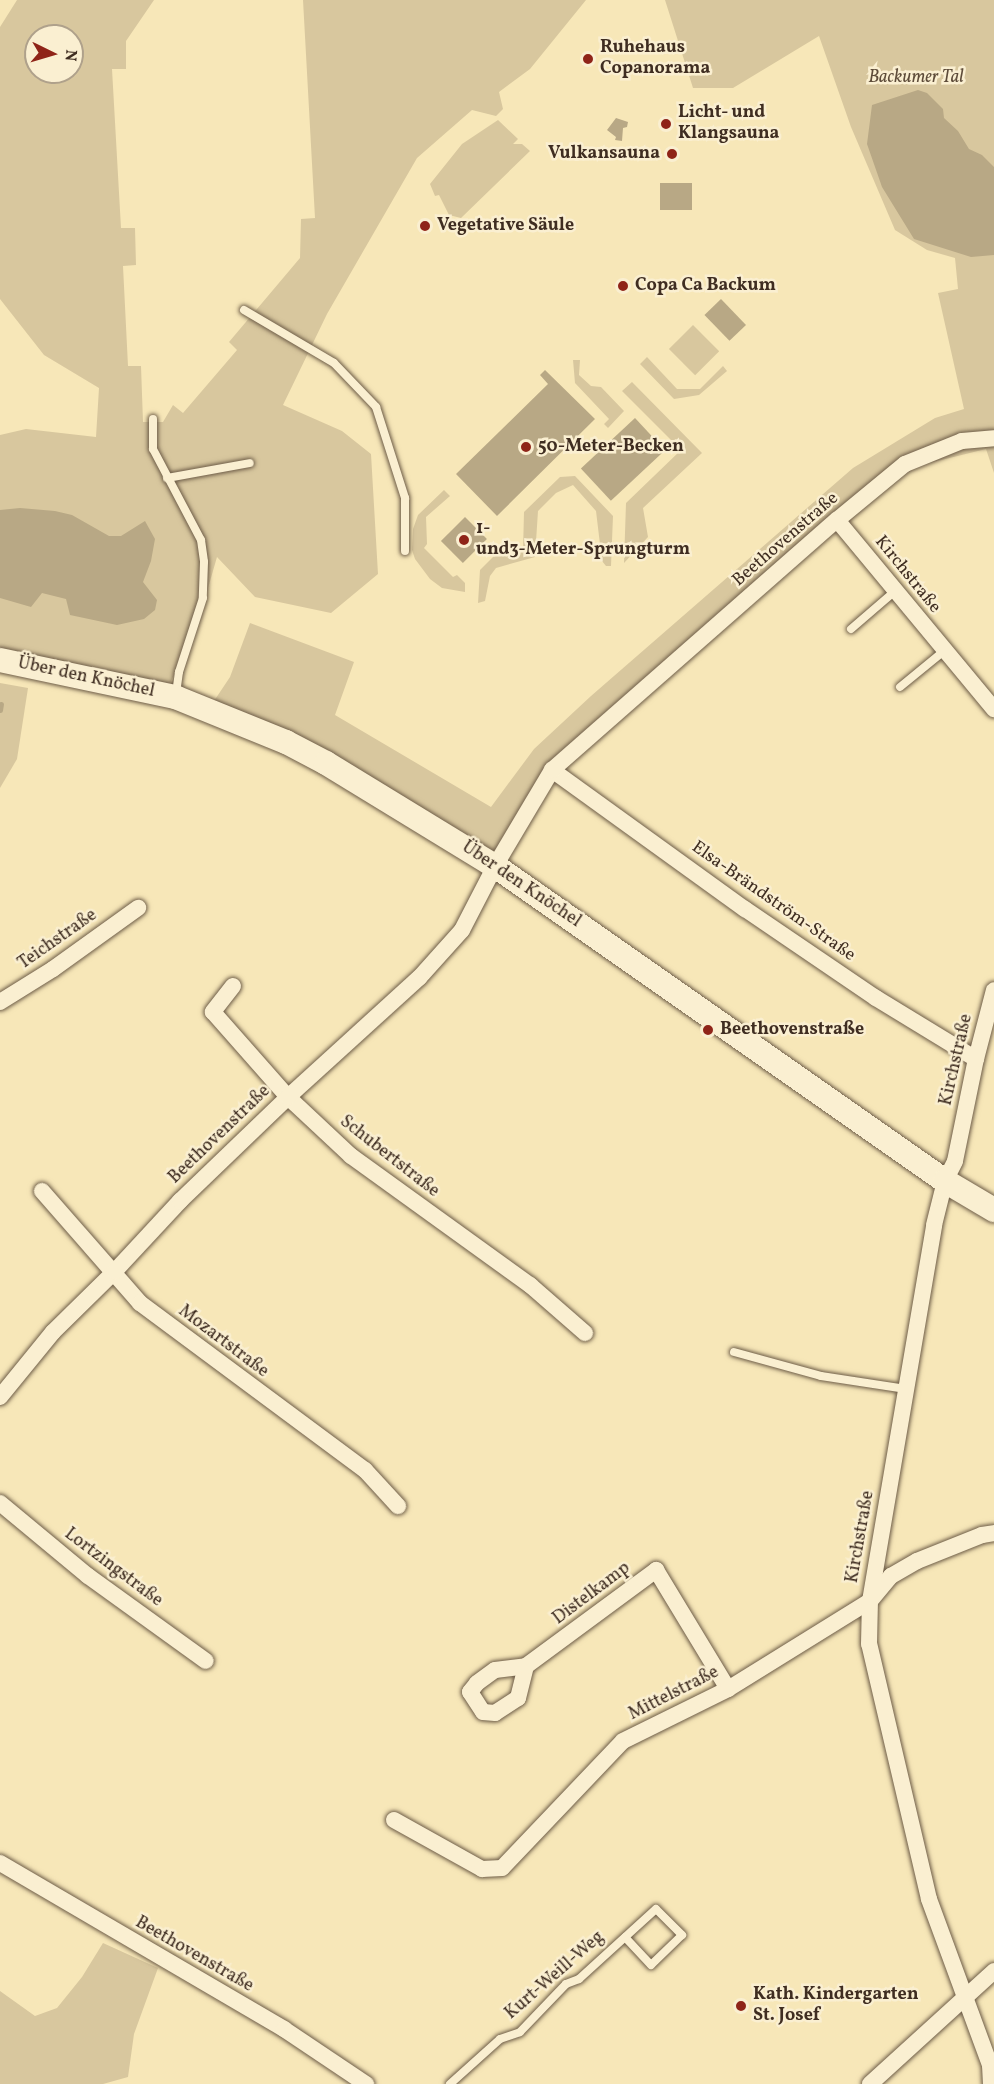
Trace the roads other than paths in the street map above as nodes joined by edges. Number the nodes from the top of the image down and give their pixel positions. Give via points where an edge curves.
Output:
1 (244, 310) dead end
2 (153, 419) dead end
3 (994, 438) edge
4 (250, 463) dead end
5 (167, 478) junction
6 (837, 520) junction
7 (405, 551) dead end
8 (894, 592) junction
9 (851, 629) dead end
10 (944, 651) junction
11 (0, 660) edge
12 (900, 687) dead end
13 (175, 697) junction
14 (994, 709) edge
15 (552, 770) junction
16 (495, 866) junction
17 (138, 908) dead end
18 (233, 986) dead end
19 (994, 990) edge
20 (0, 1002) edge
21 (976, 1059) junction
22 (288, 1096) junction
23 (945, 1181) junction
24 (42, 1191) dead end
25 (994, 1210) edge
26 (114, 1271) junction
27 (585, 1333) dead end
28 (734, 1352) dead end
29 (906, 1389) junction
30 (0, 1397) edge
31 (0, 1503) edge
32 (398, 1506) dead end
33 (994, 1533) edge
34 (870, 1601) junction
35 (206, 1661) dead end
36 (526, 1666) dead end
37 (728, 1689) junction
38 (394, 1820) dead end
39 (0, 1863) edge
40 (625, 1937) junction
41 (994, 1971) edge
42 (967, 1998) junction
43 (366, 2084) edge
44 (450, 2084) edge
45 (870, 2084) edge
46 (991, 2084) edge

1 - 7 lane via 334,363 376,407 405,498
2 - 5 lane via 153,449
3 - 6 street, Beethovenstraße via 962,441 905,464
4 - 5 lane
5 - 13 lane via 201,540 204,562 203,598
6 - 8 street, Kirchstraße
6 - 15 street, Beethovenstraße
8 - 9 lane
8 - 10 street, Kirchstraße
10 - 12 lane
10 - 14 street, Kirchstraße
11 - 13 main road, Über den Knöchel
13 - 16 main road, Über den Knöchel via 286,741
15 - 16 street, Beethovenstraße
15 - 21 street, Elsa-Brändström-Straße via 745,909 876,998
16 - 22 street, Beethovenstraße via 462,930 448,946 364,1030
16 - 23 main road, Über den Knöchel
17 - 20 street, Teichstraße
18 - 22 street, Schubertstraße via 213,1012
19 - 21 street, Kirchstraße
21 - 23 street, Kirchstraße via 955,1161
22 - 26 street, Beethovenstraße
22 - 27 street, Schubertstraße via 351,1156 530,1285
23 - 25 main road, Über den Knöchel
23 - 29 street, Kirchstraße
24 - 26 street, Mozartstraße
26 - 30 street, Beethovenstraße via 53,1332
26 - 32 street, Mozartstraße via 140,1303 365,1470
28 - 29 lane via 821,1376
29 - 34 street, Kirchstraße
31 - 35 street, Lortzingstraße via 88,1576
33 - 34 street, Mittelstraße via 917,1561 891,1576
34 - 37 street, Mittelstraße
34 - 42 street, Kirchstraße via 869,1644 926,1888
36 - 37 street, Distelkamp via 656,1570
37 - 38 street, Mittelstraße via 624,1741 502,1868 482,1869
39 - 43 street, Beethovenstraße via 284,2029
40 - 40 lane, Kurt-Weill-Weg via 656,1909 682,1935 651,1965
40 - 44 lane, Kurt-Weill-Weg via 579,1979 566,1984 520,2032 500,2039
41 - 42 street
42 - 45 street
42 - 46 street, Kirchstraße via 990,2065

